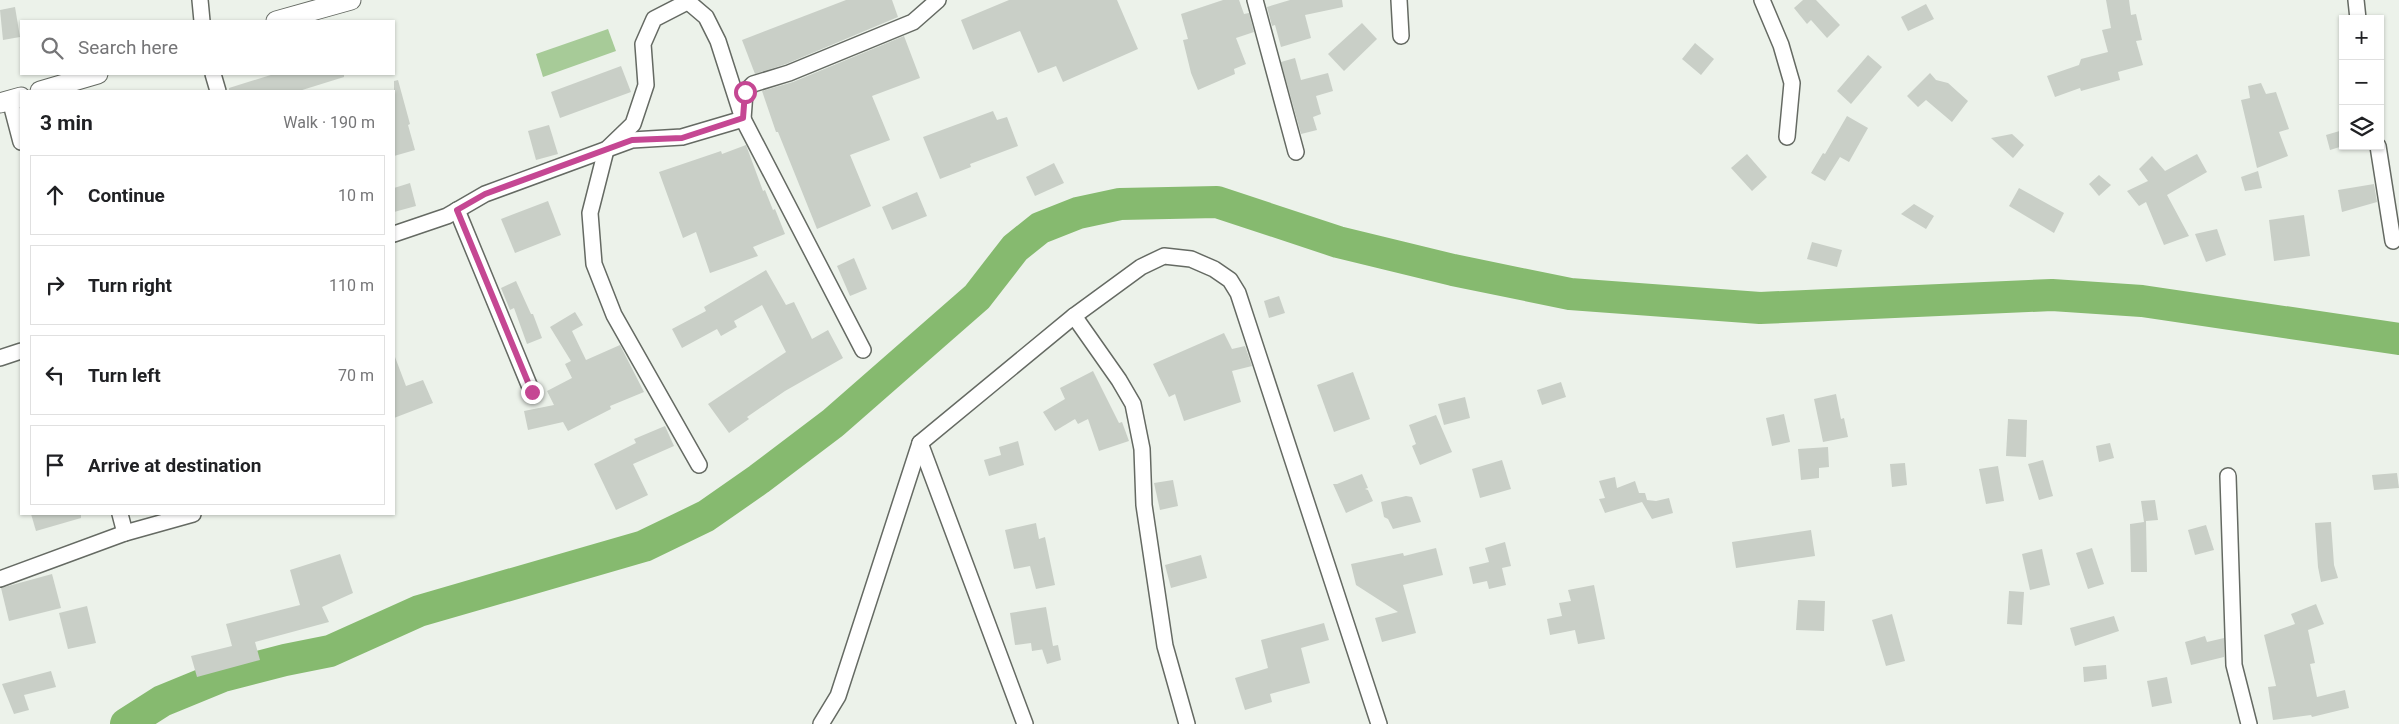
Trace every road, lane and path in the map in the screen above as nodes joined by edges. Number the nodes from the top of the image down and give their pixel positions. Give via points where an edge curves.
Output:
1 (200, 0) edge
2 (351, 0) edge
3 (938, 0) edge
4 (1255, 0) edge
5 (1400, 0) edge
6 (1762, 0) edge
7 (2356, 0) edge
8 (686, 1) edge
9 (2358, 15) edge
10 (202, 20) edge
11 (280, 20) edge
12 (1401, 36) dead end
13 (95, 75) edge
14 (213, 75) edge
15 (43, 90) edge
16 (218, 90) edge
17 (10, 100) edge
18 (743, 118) junction
19 (1787, 137) dead end
20 (20, 138) edge
21 (606, 150) junction
22 (2379, 150) edge
23 (1296, 152) dead end
24 (457, 210) junction
25 (395, 234) edge
26 (2392, 242) dead end
27 (1074, 316) junction
28 (862, 350) dead end
29 (20, 351) edge
30 (0, 358) edge
31 (532, 392) dead end
32 (920, 443) junction
33 (699, 465) dead end
34 (2228, 476) dead end
35 (120, 515) edge
36 (190, 515) edge
37 (126, 534) junction
38 (0, 579) edge
39 (821, 724) edge
40 (1025, 724) edge
41 (1187, 724) edge
42 (1380, 724) edge
43 (2249, 724) edge

1 - 10 street
2 - 11 street
3 - 18 street via 913,22 789,73 753,84 745,92
4 - 23 street
5 - 12 street
6 - 19 street via 1781,45 1792,84
7 - 9 street
8 - 18 street via 706,17 718,40
8 - 21 street via 654,19 642,44 646,85 632,124
13 - 15 street
14 - 16 street
17 - 20 street
18 - 21 street via 682,138 632,140
18 - 28 street
21 - 24 street via 485,194
21 - 33 street via 590,213 594,264 614,316
22 - 26 street
24 - 25 street
24 - 31 street
27 - 32 street
27 - 41 street via 1120,380 1133,404 1142,449 1144,505 1165,646
27 - 42 street via 1140,267 1164,256 1191,259 1230,280 1238,293
29 - 30 street
32 - 39 street via 838,696
32 - 40 street
34 - 43 street via 2234,665
35 - 37 street
36 - 37 street
37 - 38 street

